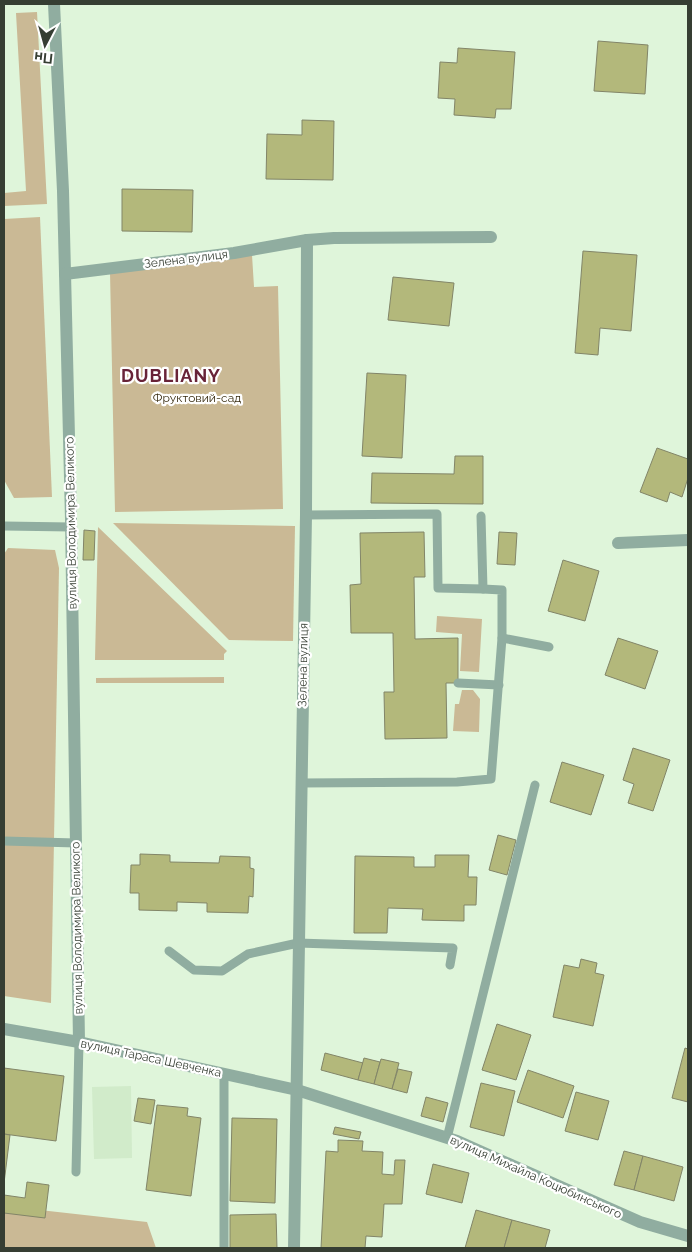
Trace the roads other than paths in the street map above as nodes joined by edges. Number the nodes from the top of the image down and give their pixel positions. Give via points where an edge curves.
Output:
1 (54, 4) edge
2 (491, 237) dead end
3 (307, 240) junction
4 (65, 274) junction
5 (306, 515) junction
6 (481, 516) dead end
7 (4, 526) edge
8 (71, 527) junction
9 (688, 540) edge
10 (618, 543) dead end
11 (483, 589) junction
12 (502, 638) junction
13 (549, 647) dead end
14 (458, 683) dead end
15 (499, 685) junction
16 (301, 783) junction
17 (534, 785) dead end
18 (4, 841) edge
19 (76, 843) junction
20 (298, 943) junction
21 (169, 951) dead end
22 (450, 965) dead end
23 (4, 1029) edge
24 (79, 1042) junction
25 (224, 1074) junction
26 (297, 1090) junction
27 (447, 1138) junction
28 (76, 1172) dead end
29 (688, 1236) edge
30 (224, 1248) edge
31 (294, 1248) edge

1 - 4 street, вулиця Володимира Великого
2 - 3 street, Зелена вулиця
3 - 4 street, Зелена вулиця via 234,253
3 - 5 street, Зелена вулиця
4 - 8 street, вулиця Володимира Великого
5 - 11 lane via 437,514 438,588
5 - 16 street, Зелена вулиця
6 - 11 lane
7 - 8 lane
8 - 19 street, вулиця Володимира Великого
9 - 10 street
11 - 12 lane via 502,590
12 - 13 lane
12 - 15 lane
14 - 15 lane
15 - 16 lane via 492,779
16 - 20 street, Зелена вулиця
17 - 27 lane
18 - 19 lane
19 - 24 street, вулиця Володимира Великого
20 - 21 lane via 248,954 222,972 194,970
20 - 22 lane via 453,948
20 - 26 street, Зелена вулиця
23 - 24 street, вулиця Тараса Шевченка
24 - 25 street, вулиця Тараса Шевченка
24 - 28 lane
25 - 26 street, вулиця Тараса Шевченка
25 - 30 lane
26 - 27 street, вулиця Михайла Коцюбинського
26 - 31 street, Зелена вулиця
27 - 29 street, вулиця Михайла Коцюбинського via 640,1222

